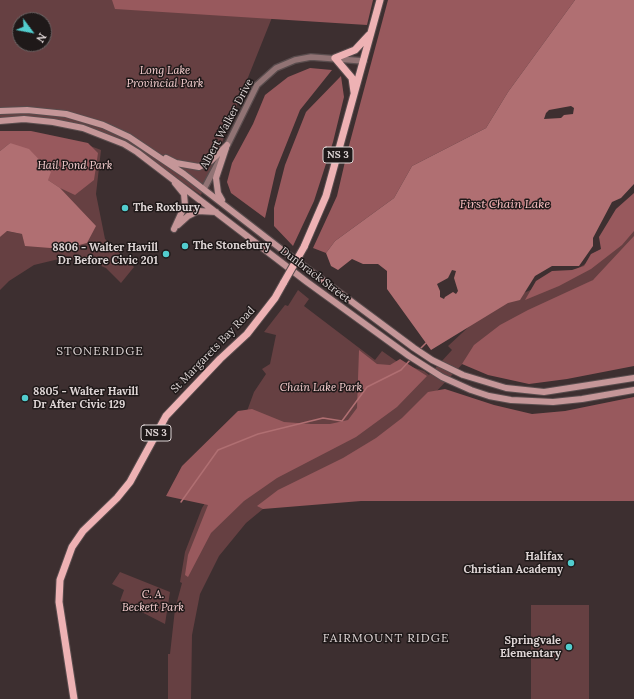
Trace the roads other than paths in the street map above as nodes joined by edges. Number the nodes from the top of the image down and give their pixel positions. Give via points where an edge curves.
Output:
1 (380, 0) edge
2 (371, 30) junction
3 (335, 58) junction
4 (364, 61) junction
5 (355, 95) junction
6 (0, 111) edge
7 (0, 121) edge
8 (227, 145) junction
9 (156, 154) junction
10 (168, 174) junction
11 (204, 189) junction
12 (225, 204) junction
13 (222, 215) junction
14 (634, 378) edge
15 (634, 390) edge
16 (74, 699) edge

1 - 2 main road, St Margarets Bay Road / NS 3
2 - 3 main road via 355,50
2 - 4 main road, St Margarets Bay Road / NS 3
3 - 4 street, Albert Walker Drive
3 - 5 main road via 352,78
3 - 8 street, Albert Walker Drive via 303,58 269,73 254,90
4 - 5 main road, St Margarets Bay Road / NS 3
5 - 16 main road, St Margarets Bay Road / NS 3, bridge via 326,196 304,247 275,298 247,334 166,416 130,482 83,531 72,547 60,580 59,602
6 - 9 main road, Dunbrack Street via 37,110 75,116 120,132
7 - 10 main road, Dunbrack Street via 24,119 90,130 137,152
8 - 9 main road via 211,161 198,167 176,163
8 - 11 street, Albert Walker Drive
8 - 12 main road via 216,178 218,193
9 - 11 main road, Dunbrack Street
10 - 13 main road, Dunbrack Street
10 - 13 main road via 185,198 183,212 174,228 198,211 213,211
11 - 12 main road, Dunbrack Street
12 - 14 main road, Dunbrack Street via 395,334 449,369 506,388 544,392
13 - 15 main road, Dunbrack Street via 389,341 442,377 477,392 512,400 553,402

